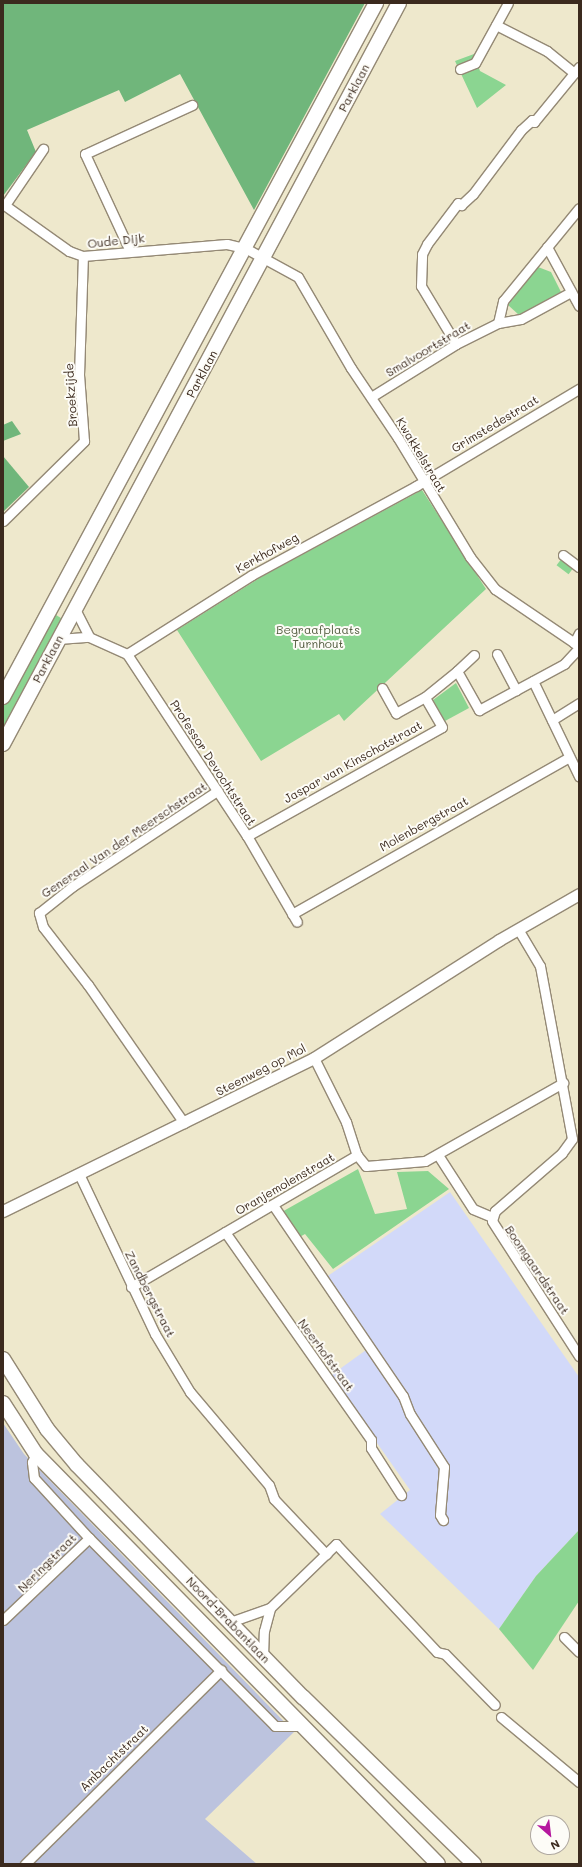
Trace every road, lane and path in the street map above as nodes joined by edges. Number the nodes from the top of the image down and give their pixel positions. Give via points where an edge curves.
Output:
1 (376, 3) edge
2 (399, 3) edge
3 (508, 3) edge
4 (496, 25) junction
5 (460, 69) dead end
6 (577, 70) edge
7 (192, 105) dead end
8 (43, 149) dead end
9 (4, 205) edge
10 (579, 208) edge
11 (547, 247) junction
12 (244, 248) junction
13 (130, 252) junction
14 (83, 256) junction
15 (264, 258) junction
16 (571, 292) junction
17 (579, 306) edge
18 (498, 322) junction
19 (456, 344) junction
20 (579, 389) edge
21 (371, 397) junction
22 (424, 481) junction
23 (3, 520) edge
24 (563, 555) dead end
25 (579, 568) edge
26 (75, 609) junction
27 (579, 633) edge
28 (89, 637) junction
29 (58, 639) junction
30 (577, 646) edge
31 (127, 654) junction
32 (497, 654) dead end
33 (474, 655) dead end
34 (457, 671) junction
35 (533, 681) junction
36 (382, 688) dead end
37 (518, 689) junction
38 (3, 696) edge
39 (424, 697) junction
40 (579, 703) edge
41 (552, 720) junction
42 (3, 744) edge
43 (570, 757) junction
44 (579, 776) edge
45 (217, 791) junction
46 (246, 836) junction
47 (579, 894) edge
48 (292, 914) junction
49 (297, 922) dead end
50 (518, 929) junction
51 (314, 1058) junction
52 (564, 1083) junction
53 (184, 1123) junction
54 (357, 1155) junction
55 (438, 1155) junction
56 (79, 1174) junction
57 (272, 1205) junction
58 (3, 1211) edge
59 (492, 1217) junction
60 (225, 1232) junction
61 (132, 1287) junction
62 (579, 1356) edge
63 (3, 1359) edge
64 (3, 1403) edge
65 (36, 1454) junction
66 (401, 1495) dead end
67 (443, 1520) dead end
68 (89, 1538) junction
69 (326, 1554) junction
70 (270, 1608) junction
71 (3, 1620) edge
72 (230, 1622) junction
73 (564, 1637) dead end
74 (579, 1652) edge
75 (264, 1656) junction
76 (221, 1670) junction
77 (495, 1705) dead end
78 (318, 1712) junction
79 (501, 1717) dead end
80 (302, 1726) junction
81 (579, 1782) edge
82 (25, 1864) edge
83 (438, 1864) edge
84 (474, 1864) edge

1 - 12 main road, Parklaan
2 - 15 main road, Parklaan
3 - 4 street
4 - 5 street via 475,63
4 - 6 street via 547,51
6 - 19 street via 534,122 532,120 521,130 473,194 462,205 458,203 422,254 421,286
7 - 13 street via 85,154
8 - 9 street, Oude Dijk
9 - 14 street, Oude Dijk via 69,251
10 - 11 street
11 - 16 street
11 - 18 street via 503,301
12 - 13 street, Oude Dijk via 213,243
12 - 15 street, Oude Dijk
12 - 38 main road, Parklaan
13 - 14 street, Oude Dijk
14 - 23 street, Broekzijde via 80,375 84,441
15 - 21 street, Kwakkelstraat via 293,273 306,286 350,368
15 - 26 main road, Parklaan
16 - 17 street
16 - 18 street, Smalvoortstraat via 521,319
18 - 19 street, Smalvoortstraat
19 - 21 street, Smalvoortstraat
20 - 22 street, Grimstedestraat
21 - 22 street, Kwakkelstraat
22 - 30 street, Kwakkelstraat via 470,557 495,589
22 - 31 street, Kerkhofweg via 252,575
24 - 25 street
26 - 28 street
26 - 29 main road, Parklaan
27 - 30 street
28 - 29 street
28 - 31 street
29 - 42 main road, Parklaan
30 - 35 street via 564,664
31 - 45 street, Professor Devochtstraat
32 - 37 street
33 - 34 street, Jaspar van Kinschotstraat
34 - 37 street via 479,710
34 - 39 street, Jaspar van Kinschotstraat
35 - 37 street
35 - 41 street
36 - 39 street, Jaspar van Kinschotstraat via 396,713
39 - 46 street, Jaspar van Kinschotstraat via 442,727
40 - 41 street
41 - 43 street
43 - 44 street
43 - 48 street, Molenbergstraat
45 - 46 street, Professor Devochtstraat
45 - 53 street, Generaal Van der Meerschstraat via 73,886 39,913 43,927 88,985
46 - 48 street, Professor Devochtstraat
47 - 50 street, Steenweg op Mol
48 - 49 street, Professor Devochtstraat
50 - 51 street, Steenweg op Mol
50 - 52 street, Boomgaardstraat via 540,966
51 - 53 street, Steenweg op Mol
51 - 54 street via 346,1122
52 - 55 street
52 - 59 street, Boomgaardstraat via 572,1126 568,1147
53 - 56 street, Steenweg op Mol
54 - 55 street via 366,1166 376,1166 425,1162
54 - 57 street, Oranjemolenstraat
55 - 59 street, Boomgaardstraat via 474,1209
56 - 58 street, Steenweg op Mol
56 - 61 street, Zandbergstraat
57 - 60 street, Oranjemolenstraat
57 - 67 street via 403,1396 410,1414 444,1467 440,1515
59 - 62 street, Boomgaardstraat via 494,1229
60 - 61 street, Oranjemolenstraat
60 - 66 street, Neerhofstraat via 371,1440 371,1448
61 - 69 street, Zandbergstraat via 180,1376 210,1418 269,1485 274,1499
63 - 72 main road, Noord-Brabantlaan via 47,1429 77,1464
64 - 65 main road, Noord-Brabantlaan
65 - 68 street via 32,1462 34,1478
65 - 80 main road, Noord-Brabantlaan
68 - 71 street, Neringstraat
68 - 76 street
69 - 70 street
69 - 77 street via 336,1544 339,1546 437,1652 445,1654
70 - 72 street
70 - 75 street via 264,1631
72 - 75 main road, Noord-Brabantlaan
73 - 74 street
75 - 78 main road, Noord-Brabantlaan
76 - 80 street via 275,1726
76 - 82 street, Ambachtstraat
78 - 80 main road
78 - 84 main road, Noord-Brabantlaan
79 - 81 street
80 - 83 main road, Noord-Brabantlaan

